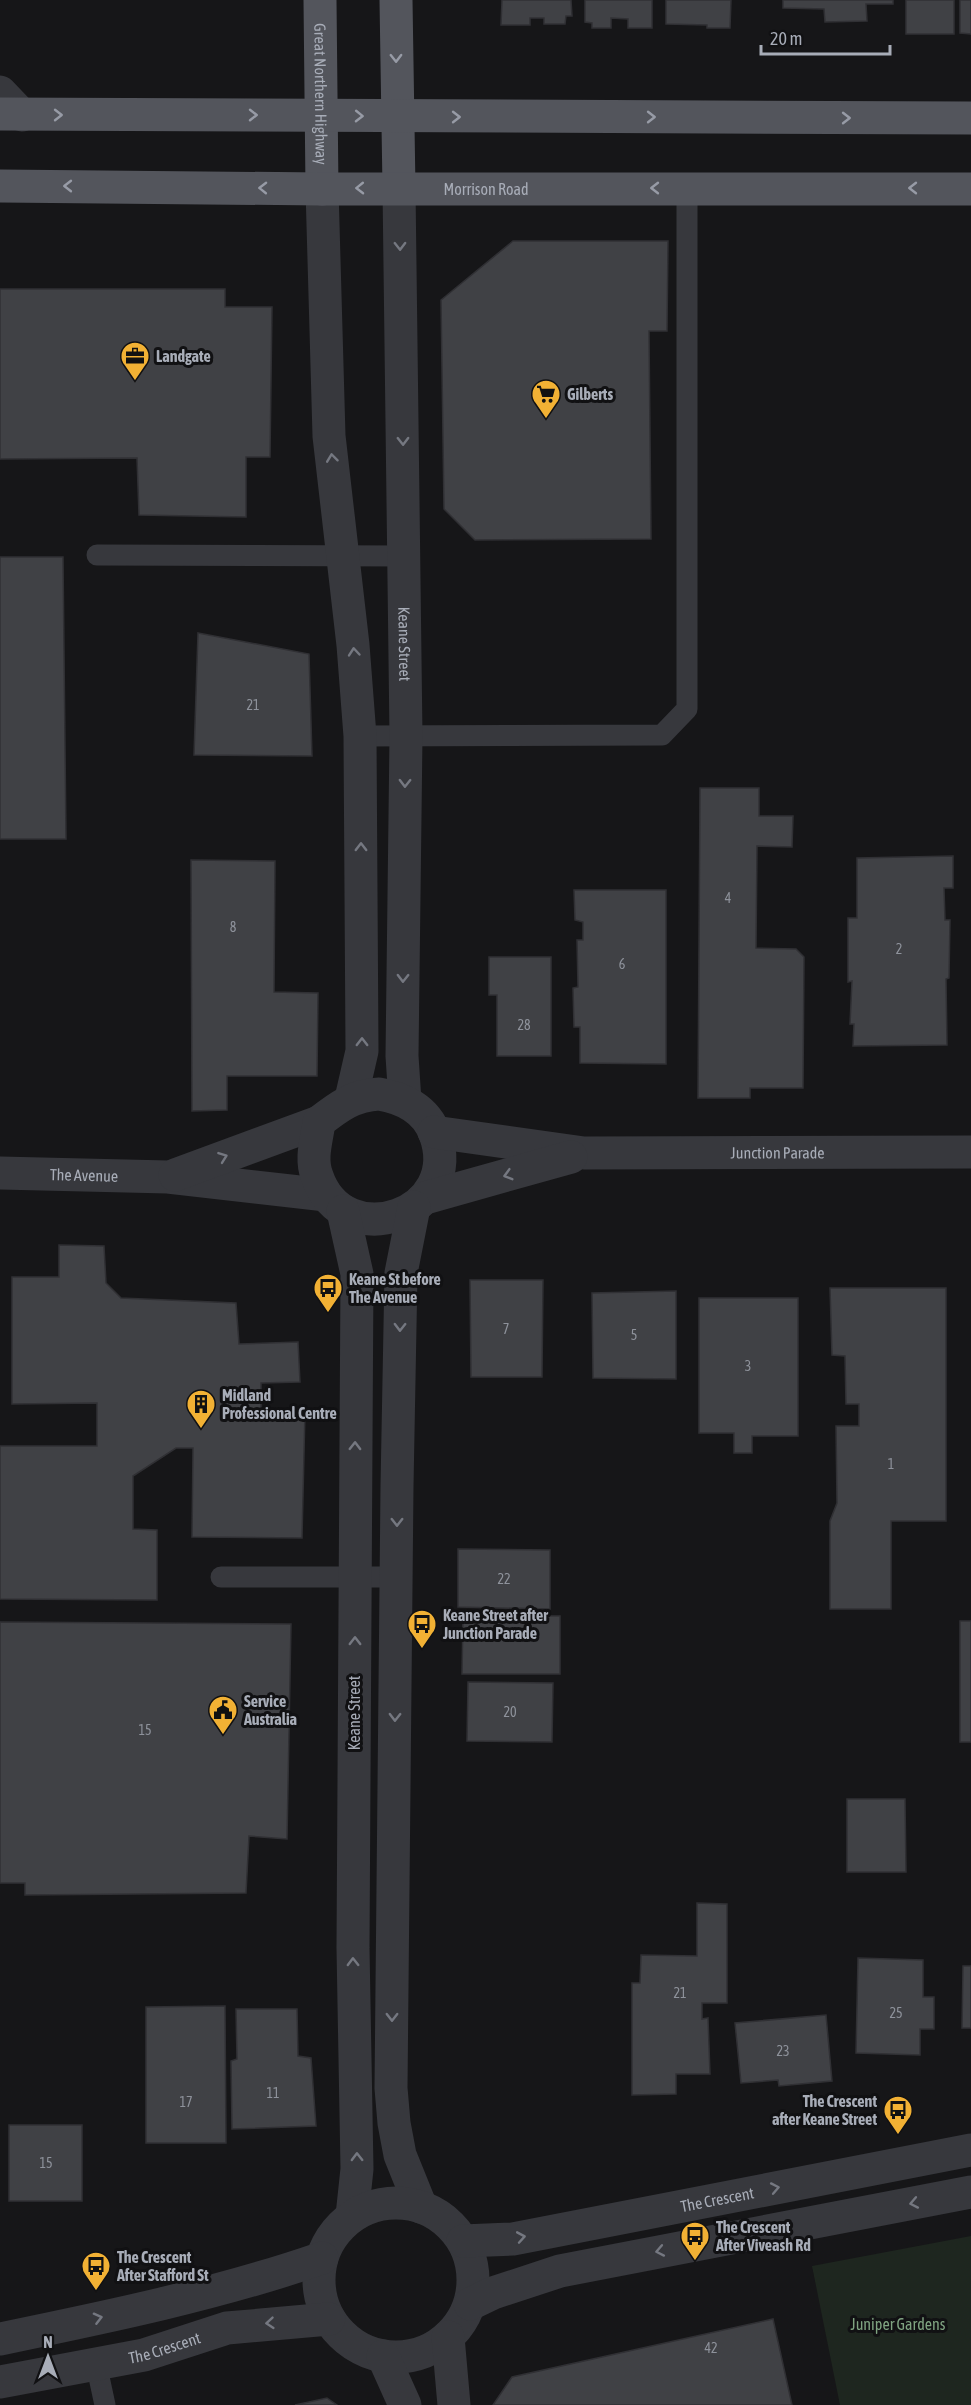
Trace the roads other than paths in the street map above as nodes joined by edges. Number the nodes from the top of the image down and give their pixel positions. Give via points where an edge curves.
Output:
1 (320, 0) edge
2 (396, 0) edge
3 (7, 107) edge
4 (320, 115) junction
5 (398, 117) junction
6 (971, 118) edge
7 (0, 186) edge
8 (399, 188) junction
9 (687, 188) junction
10 (321, 189) junction
11 (971, 189) edge
12 (343, 554) junction
13 (97, 555) dead end
14 (405, 556) junction
15 (360, 736) junction
16 (406, 736) junction
17 (351, 1099) junction
18 (405, 1101) junction
19 (319, 1122) junction
20 (434, 1132) junction
21 (971, 1152) edge
22 (585, 1153) junction
23 (0, 1173) edge
24 (168, 1177) junction
25 (335, 1203) junction
26 (420, 1203) junction
27 (221, 1577) dead end
28 (355, 1577) junction
29 (397, 1577) junction
30 (971, 2150) edge
31 (971, 2192) edge
32 (420, 2206) junction
33 (352, 2216) junction
34 (463, 2241) junction
35 (321, 2258) junction
36 (470, 2304) junction
37 (329, 2319) junction
38 (448, 2337) junction
39 (0, 2339) edge
40 (383, 2356) junction
41 (96, 2363) junction
42 (0, 2382) edge
43 (105, 2405) edge
44 (405, 2405) edge
45 (454, 2405) edge

1 - 4 main road, Great Northern Highway
2 -> 5 main road
3 -> 4 main road
4 -> 5 main road
4 - 10 main road, Great Northern Highway
5 -> 6 main road
5 - 8 main road
10 -> 7 main road, Morrison Road
9 -> 8 main road, Morrison Road
8 -> 10 main road, Morrison Road
8 -> 14 street, Keane Street
11 -> 9 main road, Morrison Road
9 - 16 lane via 687,709 662,735
12 -> 10 street via 329,436
12 - 13 lane
12 - 14 lane
15 -> 12 street
14 - 16 street, Keane Street
15 - 16 lane
17 -> 15 street via 362,1051
16 -> 18 street, Keane Street via 402,1056
17 - 18 street via 379,1094
17 - 19 street
18 - 20 street via 427,1119
24 -> 19 street, The Avenue
19 - 25 street via 314,1152 316,1175
20 - 22 street, Junction Parade
20 - 26 street via 440,1160 435,1179
21 - 22 street, Junction Parade
22 -> 26 street, Junction Parade
23 - 24 street, The Avenue
24 - 25 street, The Avenue
25 - 26 street via 361,1218 380,1220 398,1216
28 -> 25 street, Keane Street via 357,1274
26 -> 29 street via 401,1273
27 - 28 lane
28 - 29 lane
33 -> 28 street, Keane Street via 357,2169 353,1948
29 -> 32 street via 391,2088 400,2155
34 -> 30 street, The Crescent via 513,2239
31 -> 36 street via 560,2271
32 - 33 street via 398,2202 374,2206
32 - 34 street via 438,2214
33 - 35 street via 333,2235
34 - 36 street via 474,2283
35 - 37 street via 318,2279
39 -> 35 street via 124,2312
36 - 38 street
37 - 40 street via 361,2349
37 -> 41 street, The Crescent via 227,2328 144,2355
38 - 40 street via 418,2355
38 - 45 street
40 - 44 street
41 - 42 street, The Crescent
41 - 43 lane

